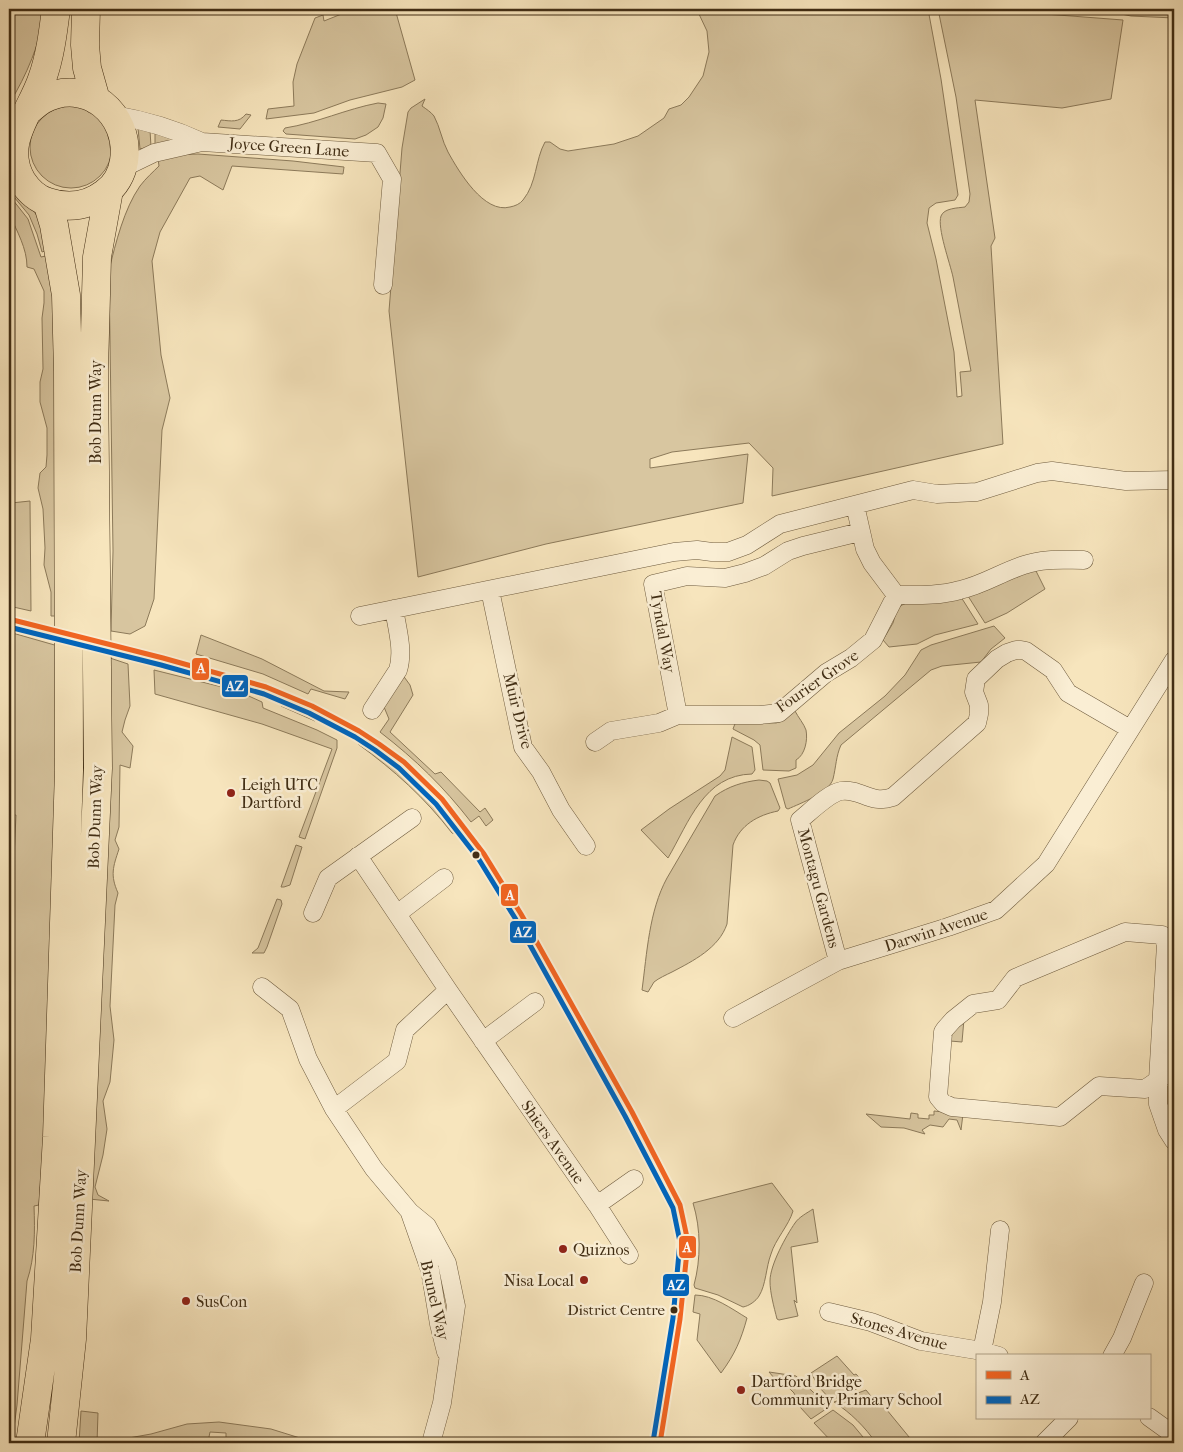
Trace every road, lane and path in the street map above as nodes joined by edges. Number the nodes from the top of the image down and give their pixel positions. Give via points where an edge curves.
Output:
1 (56, 9) edge
2 (86, 9) edge
3 (105, 107) junction
4 (27, 112) junction
5 (202, 142) junction
6 (123, 168) junction
7 (109, 190) junction
8 (46, 202) junction
9 (383, 284) dead end
10 (1174, 480) edge
11 (855, 505) junction
12 (860, 532) junction
13 (1084, 560) dead end
14 (490, 590) junction
15 (896, 595) junction
16 (394, 609) junction
17 (360, 616) dead end
18 (1174, 660) edge
19 (372, 710) dead end
20 (678, 715) junction
21 (1130, 729) junction
22 (595, 742) dead end
23 (412, 818) dead end
24 (586, 846) dead end
25 (358, 856) junction
26 (444, 878) dead end
27 (312, 913) dead end
28 (397, 914) junction
29 (1170, 944) edge
30 (838, 961) junction
31 (262, 987) dead end
32 (448, 990) junction
33 (535, 1002) dead end
34 (734, 1018) dead end
35 (483, 1041) junction
36 (1166, 1077) edge
37 (334, 1109) junction
38 (1174, 1141) edge
39 (634, 1179) dead end
40 (597, 1206) junction
41 (1000, 1230) dead end
42 (629, 1256) dead end
43 (1144, 1283) dead end
44 (829, 1312) dead end
45 (982, 1351) junction
46 (992, 1354) edge
47 (1113, 1354) edge
48 (1150, 1418) edge
49 (1067, 1420) edge
50 (1174, 1435) edge
51 (30, 1443) edge
52 (61, 1443) edge
53 (431, 1443) edge
54 (1044, 1443) edge

1 - 4 main road via 42,80
2 - 3 main road via 87,68
3 - 4 main road via 78,94 60,94 42,100
3 - 5 street, Joyce Green Lane
3 - 6 main road via 123,131 126,149
4 - 8 main road via 15,134 14,164 26,187
5 - 6 street, Joyce Green Lane via 154,153
5 - 9 street, Joyce Green Lane via 377,153 392,179
6 - 7 main road
7 - 8 main road via 80,206
7 - 52 main road, Bob Dunn Way via 97,257 94,371 98,768 72,1339
8 - 51 main road, Bob Dunn Way via 54,225 66,295 69,771 57,1137 45,1339
10 - 11 street via 1126,481 1052,471 978,492 937,494 913,490
11 - 12 street
11 - 14 street via 780,524 747,545 728,552 674,552
12 - 15 street via 865,549
12 - 20 street, Tyndal Way via 803,546 745,573 725,578 687,576 653,584
13 - 15 street via 1024,564 961,590
14 - 16 street
14 - 24 street, Muir Drive via 523,747
15 - 20 street, Fourier Grove via 873,640 779,712
16 - 17 street
16 - 19 street via 400,662
18 - 21 street, Darwin Avenue
20 - 22 street, Fourier Grove via 660,722 611,731
21 - 30 street, Darwin Avenue via 1046,864 996,910
21 - 30 street, Montagu Gardens via 1068,693 1053,670 1026,651 1016,650 997,659 976,679 977,723 894,797 875,800 842,791 834,793 800,820
23 - 25 street
25 - 27 street via 328,878
25 - 28 street, Shiers Avenue
26 - 28 street
28 - 32 street, Shiers Avenue
29 - 36 street
29 - 36 street via 1162,935 1124,932 1015,978 998,1000 973,1004 943,1032 938,1097 952,1107 1060,1117 1099,1086 1145,1089
30 - 34 street, Darwin Avenue
31 - 37 street, Brunel Way via 290,1009 308,1059
32 - 35 street, Shiers Avenue
32 - 37 street via 405,1030 397,1061
33 - 35 street
35 - 40 street, Shiers Avenue
36 - 38 street via 1158,1104
37 - 53 street, Brunel Way via 374,1169 410,1212 430,1270 448,1360 442,1403
39 - 40 street
40 - 42 street, Shiers Avenue
41 - 45 street via 992,1302
43 - 47 street
44 - 45 street, Stones Avenue via 871,1322 921,1341
45 - 46 street, Stones Avenue
48 - 50 street
49 - 54 street

